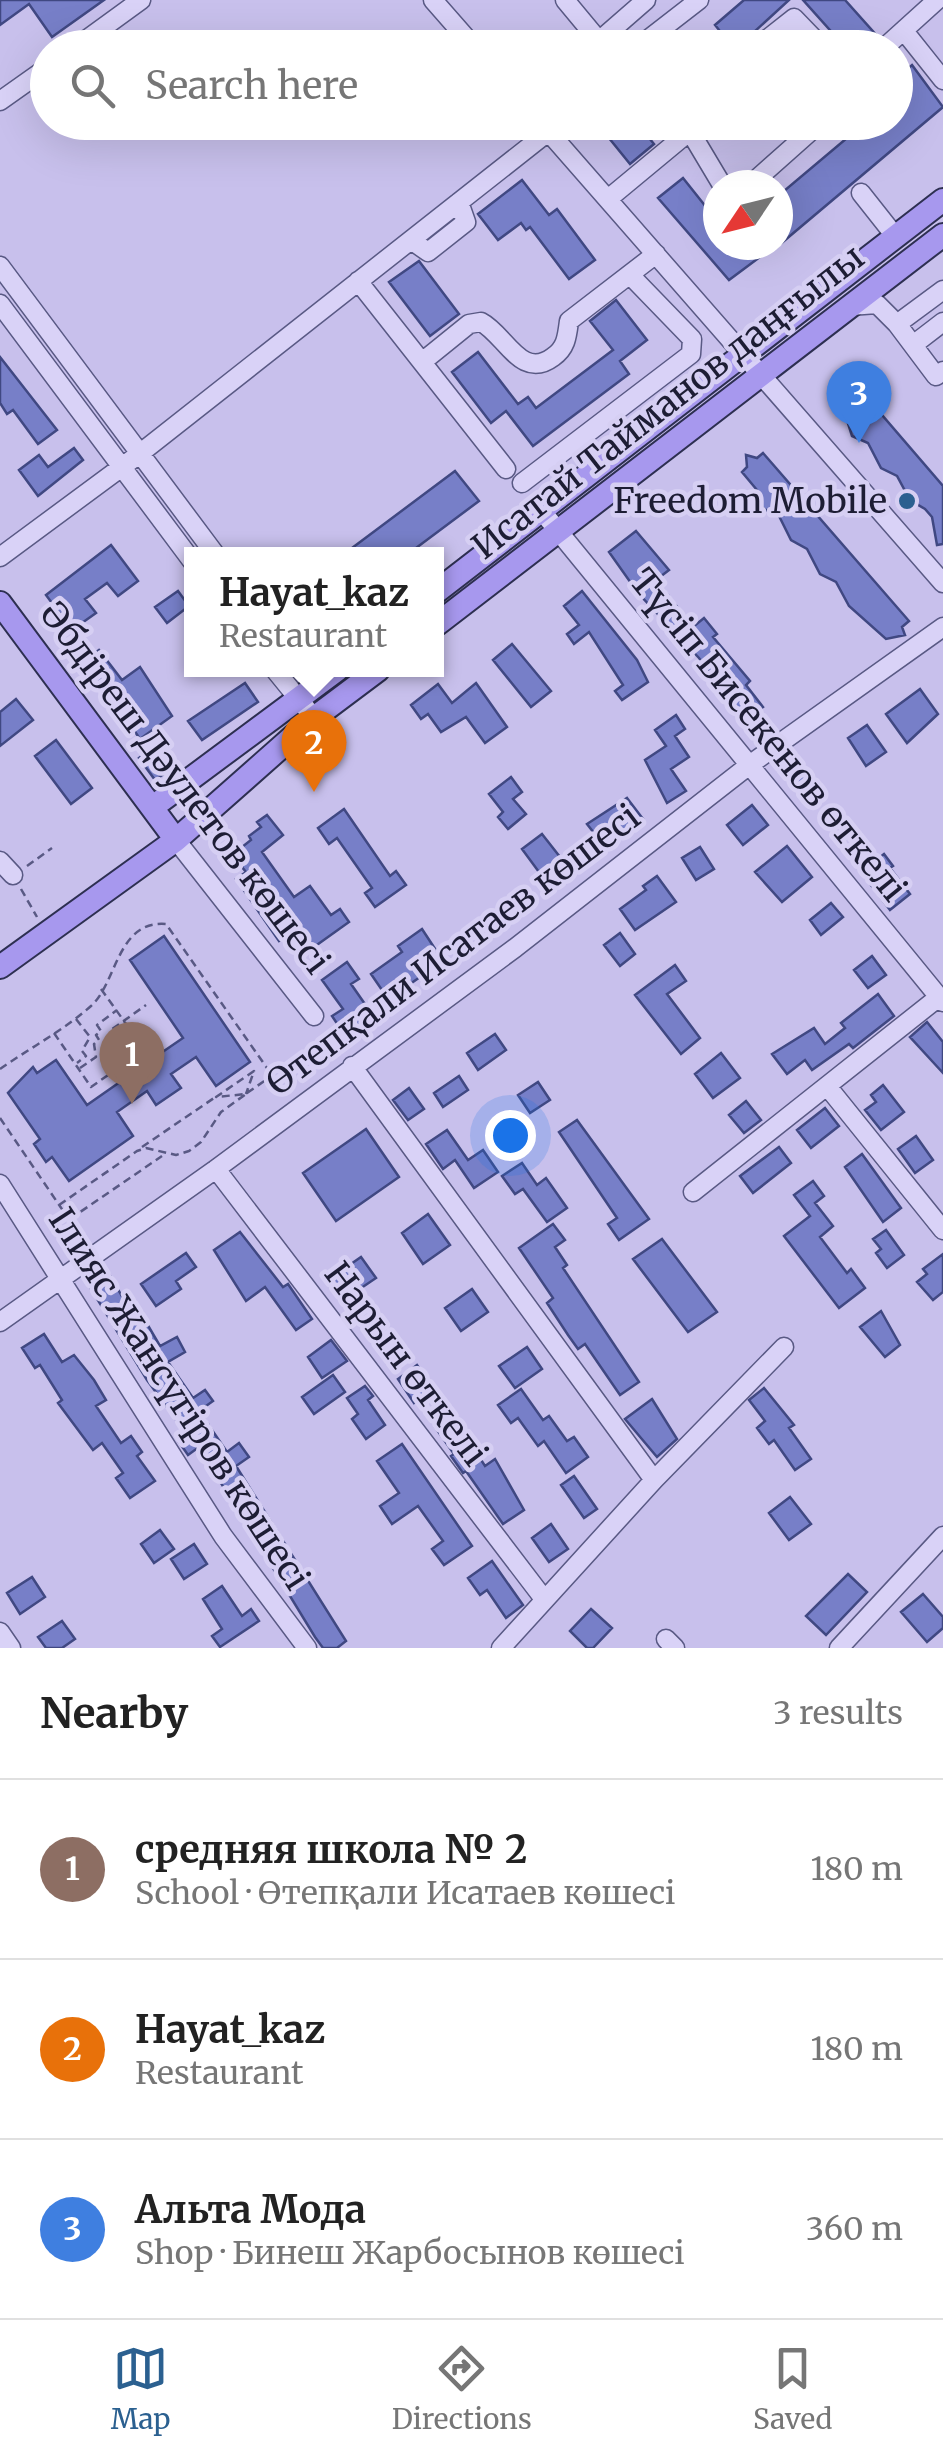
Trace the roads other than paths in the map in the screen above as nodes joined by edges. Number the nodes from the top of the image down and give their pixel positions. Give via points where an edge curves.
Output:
1 (141, 0) edge
2 (433, 0) edge
3 (565, 0) edge
4 (646, 0) edge
5 (665, 0) edge
6 (700, 0) edge
7 (932, 8) edge
8 (678, 16) junction
9 (100, 30) edge
10 (459, 30) edge
11 (590, 30) edge
12 (615, 30) edge
13 (660, 30) edge
14 (779, 30) edge
15 (806, 30) edge
16 (904, 30) edge
17 (913, 42) edge
18 (30, 80) edge
19 (943, 80) edge
20 (0, 101) edge
21 (529, 140) edge
22 (556, 140) edge
23 (673, 140) edge
24 (695, 140) edge
25 (801, 140) edge
26 (713, 170) edge
27 (767, 170) edge
28 (861, 192) dead end
29 (608, 199) junction
30 (943, 200) edge
31 (895, 236) junction
32 (943, 236) edge
33 (656, 254) junction
34 (0, 266) edge
35 (631, 276) junction
36 (358, 281) junction
37 (943, 290) edge
38 (0, 304) edge
39 (849, 306) junction
40 (943, 322) edge
41 (898, 324) junction
42 (913, 345) junction
43 (742, 352) junction
44 (422, 362) junction
45 (943, 371) edge
46 (761, 372) junction
47 (594, 428) junction
48 (613, 453) junction
49 (138, 456) junction
50 (120, 468) junction
51 (506, 469) dead end
52 (522, 483) dead end
53 (541, 510) junction
54 (559, 530) junction
55 (210, 547) edge
56 (184, 551) edge
57 (0, 557) edge
58 (943, 582) edge
59 (444, 586) edge
60 (0, 602) edge
61 (444, 618) edge
62 (943, 627) edge
63 (369, 677) edge
64 (306, 684) edge
65 (323, 711) junction
66 (752, 763) junction
67 (154, 806) junction
68 (176, 840) junction
69 (0, 861) edge
70 (13, 876) road end
71 (0, 967) edge
72 (941, 1000) edge
73 (314, 1016) dead end
74 (352, 1066) junction
75 (827, 1086) junction
76 (216, 1168) junction
77 (0, 1184) edge
78 (693, 1192) dead end
79 (943, 1230) edge
80 (60, 1282) junction
81 (0, 1322) edge
82 (784, 1347) dead end
83 (654, 1480) junction
84 (943, 1536) edge
85 (544, 1599) junction
86 (0, 1632) edge
87 (11, 1648) edge
88 (308, 1648) edge
89 (501, 1648) edge
90 (839, 1648) edge

1 - 9 street
2 - 10 street
3 - 11 street
4 - 12 street
5 - 8 street
6 - 8 street
7 - 16 street
8 - 13 street
14 - 15 street via 794,18
17 - 19 street
18 - 20 street
21 - 36 street
22 - 29 street
23 - 29 street
24 - 26 street
25 - 27 street
28 - 31 street
29 - 33 street
30 - 31 main road, Исатай Тайманов даңғылы
31 - 43 main road, Исатай Тайманов даңғылы
32 - 39 main road, Исатай Тайманов даңғылы
33 - 35 street
33 - 43 street
34 - 49 street
35 - 44 street via 569,322 565,346 551,360 520,360 481,322 469,324
35 - 47 street via 694,347
36 - 44 street
36 - 49 street
37 - 41 street
38 - 50 street
39 - 41 street via 877,304
39 - 46 main road, Исатай Тайманов даңғылы
40 - 42 street
41 - 42 street
42 - 45 street via 936,376
43 - 46 street
43 - 48 main road, Исатай Тайманов даңғылы
44 - 51 street
46 - 54 main road, Исатай Тайманов даңғылы
46 - 58 street
47 - 48 street
47 - 52 street
48 - 53 main road, Исатай Тайманов даңғылы
49 - 50 street
49 - 55 street
50 - 56 street
50 - 57 street
53 - 54 street, Түсіп Бисекенов өткелі
53 - 59 main road, Исатай Тайманов даңғылы
54 - 61 main road, Исатай Тайманов даңғылы
54 - 66 street, Түсіп Бисекенов өткелі
60 - 67 main road, Әбдіреш Дәулетов көшесі
62 - 66 street, Өтепқали Исатаев көшесі
63 - 65 main road
64 - 65 street
64 - 67 main road
65 - 68 main road
66 - 72 street, Түсіп Бисекенов өткелі
66 - 74 street, Өтепқали Исатаев көшесі
67 - 68 main road, Әбдіреш Дәулетов көшесі
68 - 71 main road
68 - 73 street, Әбдіреш Дәулетов көшесі
69 - 70 street
72 - 75 street
74 - 76 street, Өтепқали Исатаев көшесі
74 - 83 street
75 - 78 street
75 - 79 street
76 - 80 street, Өтепқали Исатаев көшесі
76 - 85 street, Нарын өткелі
77 - 80 street, Ілияс Жансүгіров көшесі
80 - 81 street, Өтепқали Исатаев көшесі
80 - 88 street, Ілияс Жансүгіров көшесі via 224,1536
82 - 83 street
83 - 85 street
84 - 90 street
85 - 89 street
86 - 87 street

